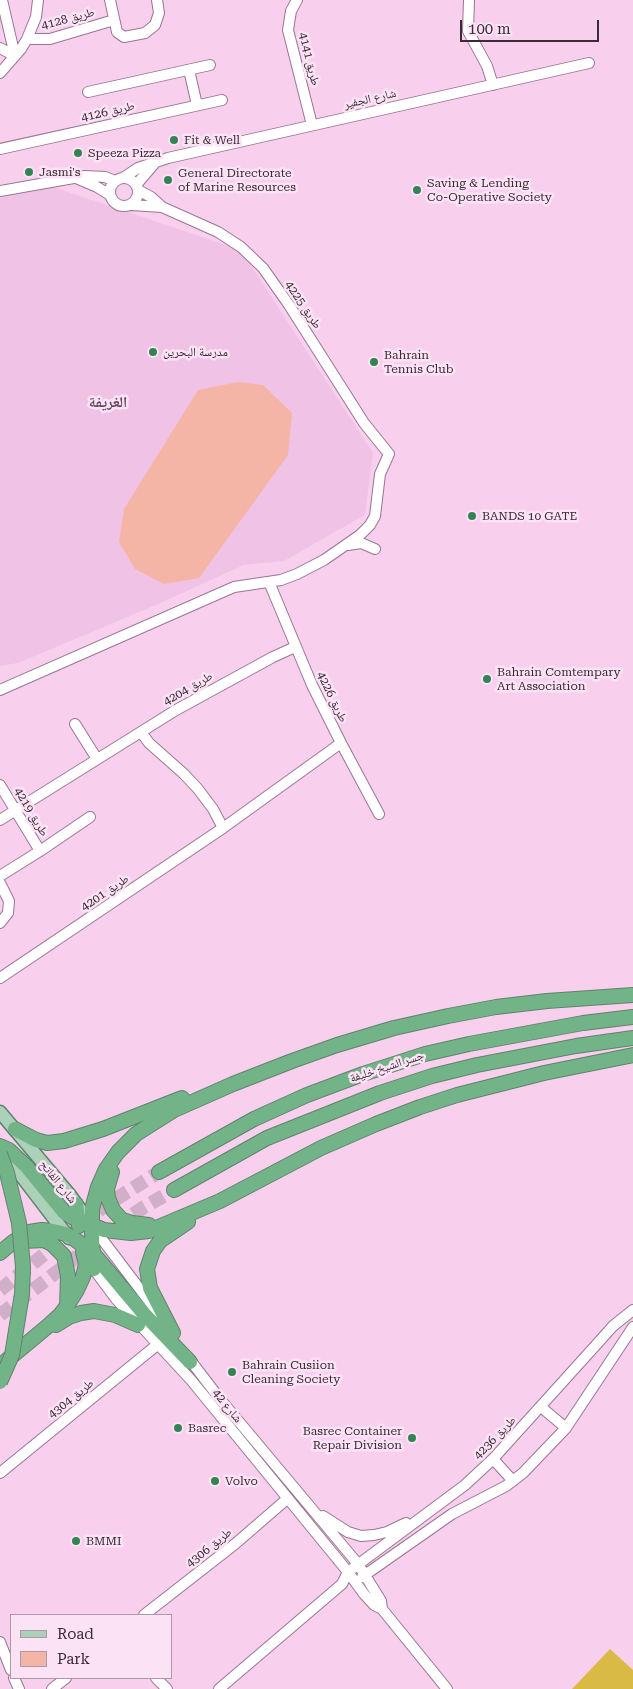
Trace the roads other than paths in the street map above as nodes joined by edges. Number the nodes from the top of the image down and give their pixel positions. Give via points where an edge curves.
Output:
1 (2, 0) edge
2 (38, 0) edge
3 (110, 0) edge
4 (158, 0) edge
5 (297, 0) edge
6 (469, 0) edge
7 (114, 20) junction
8 (27, 39) junction
9 (0, 48) edge
10 (16, 56) junction
11 (589, 63) dead end
12 (210, 65) dead end
13 (189, 70) junction
14 (0, 74) edge
15 (493, 85) junction
16 (88, 92) dead end
17 (222, 100) dead end
18 (197, 105) junction
19 (312, 125) junction
20 (0, 149) edge
21 (156, 162) junction
22 (75, 178) junction
23 (119, 179) junction
24 (137, 187) junction
25 (0, 191) edge
26 (110, 195) junction
27 (131, 205) junction
28 (162, 207) junction
29 (344, 546) junction
30 (375, 549) dead end
31 (269, 582) junction
32 (295, 647) junction
33 (0, 690) edge
34 (75, 724) dead end
35 (141, 732) junction
36 (341, 743) junction
37 (97, 759) junction
38 (0, 785) edge
39 (16, 811) junction
40 (379, 814) dead end
41 (90, 817) dead end
42 (0, 820) edge
43 (223, 828) junction
44 (40, 851) junction
45 (0, 876) edge
46 (0, 883) edge
47 (0, 922) edge
48 (0, 978) edge
49 (633, 996) edge
50 (633, 1017) edge
51 (633, 1038) edge
52 (633, 1055) edge
53 (233, 1084) junction
54 (0, 1112) edge
55 (15, 1129) junction
56 (0, 1148) edge
57 (118, 1152) junction
58 (0, 1154) edge
59 (158, 1172) tunnel mouth
60 (174, 1190) tunnel mouth
61 (220, 1201) junction
62 (76, 1204) junction
63 (78, 1220) junction
64 (171, 1222) junction
65 (92, 1226) junction
66 (66, 1234) junction
67 (13, 1242) junction
68 (81, 1242) junction
69 (0, 1253) edge
70 (88, 1255) junction
71 (113, 1255) joint
72 (94, 1269) joint
73 (67, 1306) junction
74 (633, 1310) edge
75 (138, 1325) junction
76 (633, 1327) edge
77 (173, 1333) junction
78 (32, 1340) junction
79 (157, 1345) junction
80 (190, 1362) junction
81 (0, 1367) edge
82 (0, 1382) edge
83 (541, 1407) junction
84 (234, 1415) junction
85 (224, 1422) junction
86 (566, 1428) junction
87 (493, 1460) junction
88 (0, 1473) edge
89 (513, 1481) junction
90 (287, 1499) junction
91 (312, 1508) junction
92 (425, 1514) junction
93 (358, 1564) junction
94 (348, 1572) junction
95 (366, 1574) junction
96 (356, 1582) junction
97 (342, 1584) junction
98 (382, 1609) junction
99 (145, 1614) edge
100 (0, 1642) edge
101 (10, 1667) edge
102 (65, 1679) edge
103 (157, 1679) edge
104 (52, 1689) edge
105 (167, 1689) edge
106 (219, 1689) edge
107 (447, 1689) edge

1 - 10 street
2 - 8 street via 34,24
3 - 7 street, طريق 4128
4 - 7 street, طريق 4128 via 158,20 145,33 121,36
5 - 19 street, طريق 4141 via 291,11 288,30
6 - 15 street via 468,31 488,66
7 - 8 street, طريق 4128 via 50,39
8 - 10 street
9 - 10 street
10 - 14 street
11 - 15 street, شارع الجفير
12 - 13 street
13 - 16 street
13 - 18 street
15 - 19 street, شارع الجفير
17 - 18 street, طريق 4126
18 - 20 street, طريق 4126
19 - 21 street, شارع الجفير
21 - 23 street, شارع الجفير
21 - 24 street
22 - 23 street
22 - 25 street
22 - 26 street
23 - 24 street via 132,180
23 - 26 street via 110,187
24 - 27 street via 137,198
24 - 28 street, طريق 4225
26 - 27 street via 118,205
27 - 28 street, طريق 4225
28 - 29 street, طريق 4225 via 230,239 250,253 290,305 364,423 389,454 380,474 375,516 365,531
29 - 30 street via 362,544
29 - 31 street via 313,566
31 - 32 street, طريق 4226
31 - 33 street via 234,588
32 - 35 street, طريق 4204 via 216,687
32 - 36 street, طريق 4226
34 - 37 street
35 - 37 street, طريق 4204
35 - 43 street via 148,743 198,788
36 - 40 street
36 - 43 street, طريق 4226
37 - 39 street, طريق 4204
38 - 39 street, طريق 4219
39 - 42 street, طريق 4204
39 - 44 street, طريق 4219
41 - 44 street, طريق 4219
43 - 48 street, طريق 4201
44 - 45 street, طريق 4219
46 - 47 street via 9,901 8,913
49 - 53 highway via 547,1001 448,1016 337,1045
50 - 59 highway, جسر الشيخ خليفة via 469,1044 363,1074 254,1119
51 - 60 highway, جسر الشيخ خليفة via 477,1065 380,1093 268,1138
52 - 61 highway via 544,1073 420,1107 321,1148
53 - 55 highway via 200,1091 64,1141 47,1143
53 - 57 highway via 165,1115 136,1134
54 - 55 main road, شارع الفاتح
55 - 62 main road, شارع الفاتح
56 - 63 highway via 9,1150 27,1166 64,1212
56 - 66 main road, شارع الفاتح
57 - 64 highway via 108,1189 110,1205 117,1215 122,1220 144,1225
57 - 65 highway via 98,1187 92,1209
58 - 82 highway, bridge via 17,1213 24,1267 12,1354
61 - 64 highway
61 - 77 highway via 160,1241 149,1261 150,1288
62 - 63 highway
62 - 65 main road, شارع الفاتح
63 - 65 highway
63 - 68 highway
64 - 65 highway via 149,1231 131,1233
65 - 70 highway
65 - 71 street, شارع الفاتح
66 - 67 highway via 42,1230 29,1232
66 - 68 highway
66 - 70 main road, شارع الفاتح
67 - 69 highway
67 - 73 highway via 44,1240 59,1250 67,1265
68 - 70 highway
70 - 72 highway
70 - 73 highway via 83,1277
70 - 80 highway
71 - 77 street, شارع 42
72 - 75 street, شارع 42
73 - 78 highway
74 - 83 street, طريق 4236 via 613,1326
75 - 78 highway via 116,1314 81,1313
75 - 79 street, شارع 42
76 - 86 street
77 - 80 street, شارع 42
78 - 81 highway
79 - 85 street, شارع 42 via 191,1380
79 - 88 street, طريق 4304
80 - 84 street, شارع 42
83 - 86 street
83 - 87 street, طريق 4236
84 - 85 street
84 - 91 street, شارع 42
85 - 90 street, شارع 42
86 - 89 street
87 - 89 street
87 - 92 street, طريق 4236
89 - 95 street via 452,1514
90 - 94 street, شارع 42
90 - 99 street, طريق 4306
91 - 92 street via 338,1526 361,1536 387,1532
91 - 93 street, شارع 42
92 - 93 street, طريق 4236
93 - 94 street
93 - 95 street, شارع 42
94 - 96 street, شارع 42
94 - 97 street
95 - 96 street
95 - 98 street, شارع 42
96 - 97 street
96 - 98 street, شارع 42 via 374,1605
97 - 106 street
98 - 107 street, شارع 42
100 - 101 street
102 - 104 street
103 - 105 street

